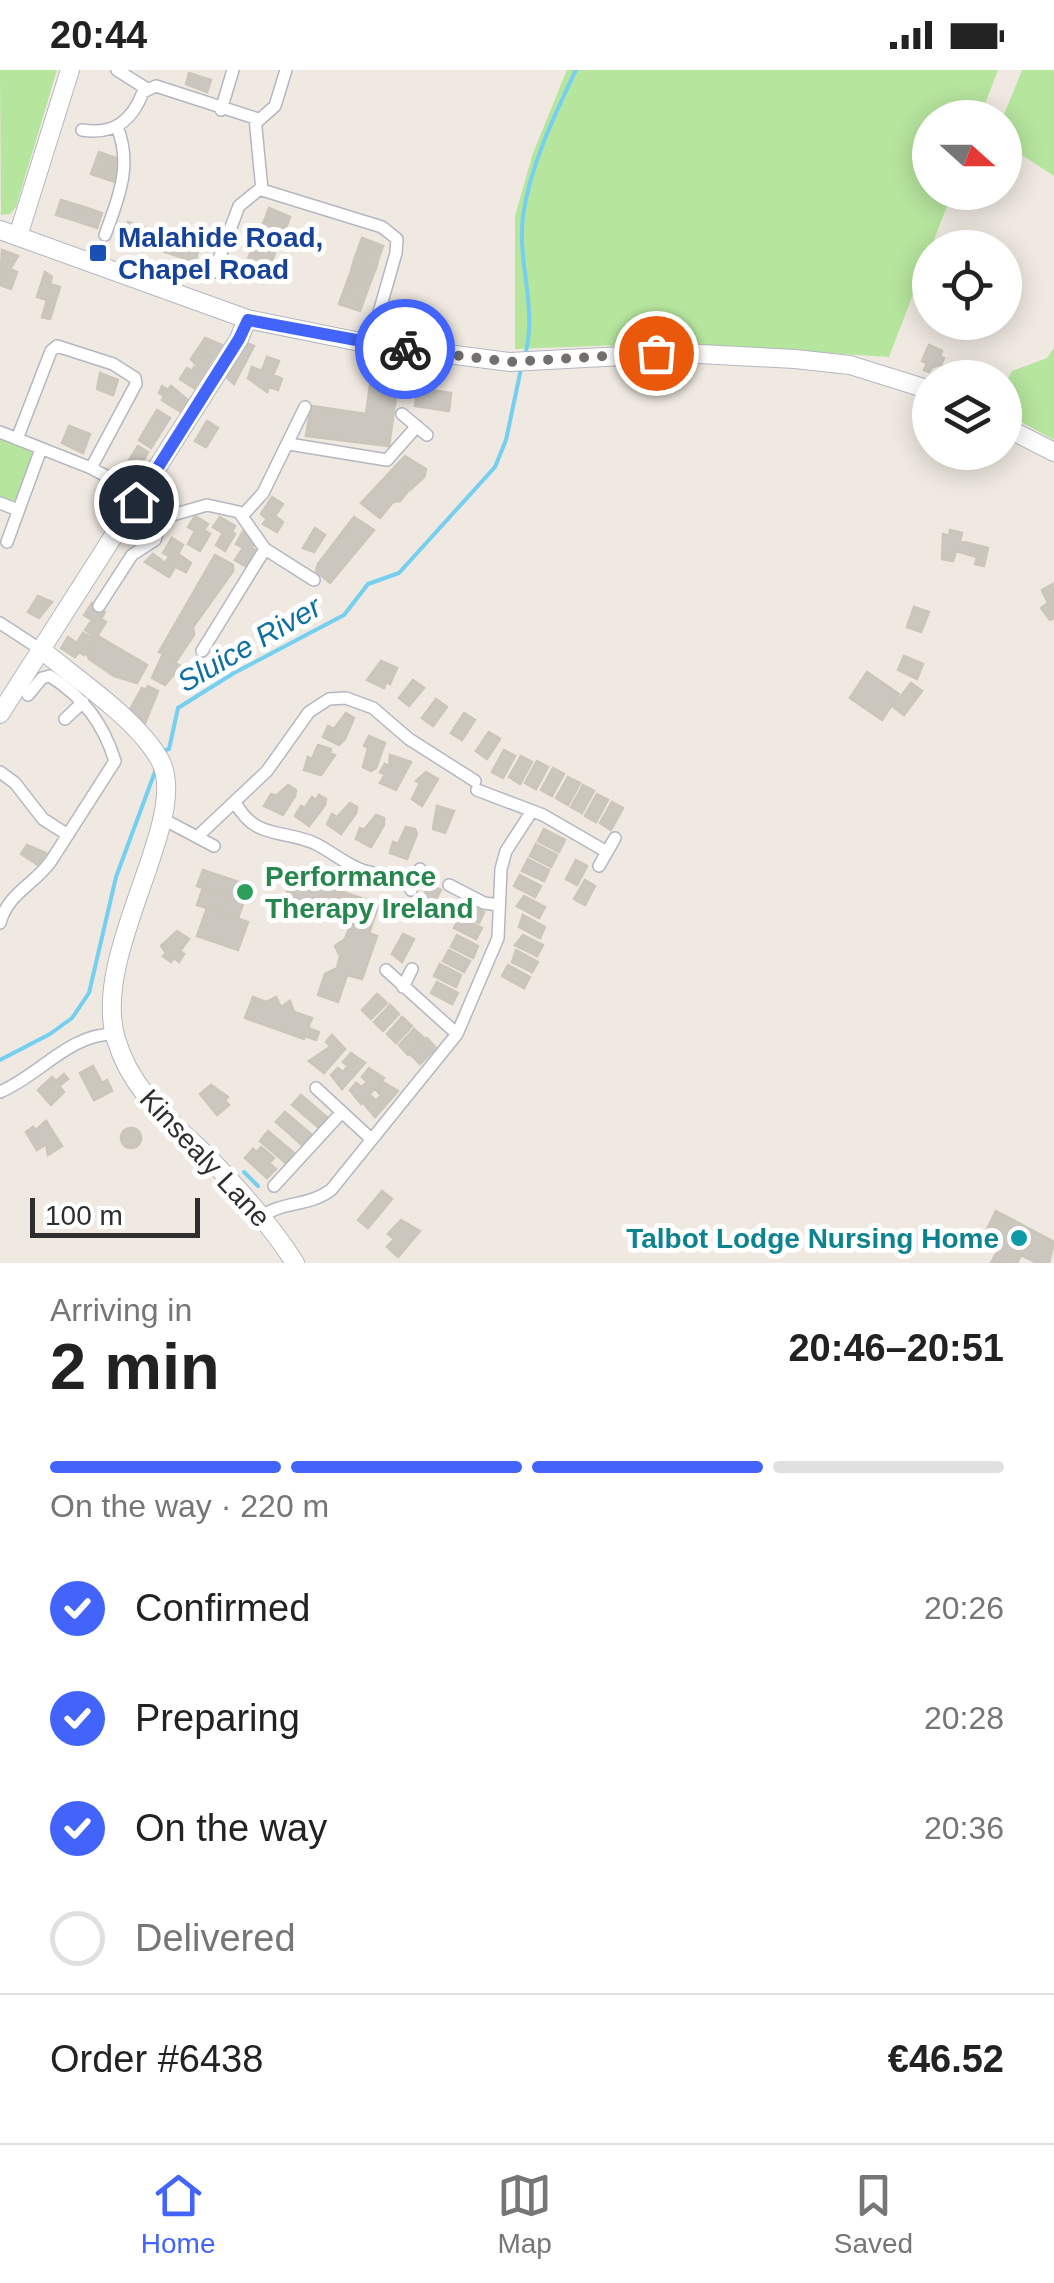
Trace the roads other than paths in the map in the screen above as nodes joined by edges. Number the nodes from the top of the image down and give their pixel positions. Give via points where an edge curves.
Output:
1 (70, 70) edge
2 (117, 70) edge
3 (233, 70) edge
4 (286, 70) edge
5 (147, 89) junction
6 (221, 110) junction
7 (258, 122) junction
8 (118, 127) junction
9 (82, 130) dead end
10 (261, 188) junction
11 (9, 233) edge
12 (105, 236) dead end
13 (214, 272) dead end
14 (248, 320) junction
15 (370, 344) junction
16 (912, 384) edge
17 (305, 406) dead end
18 (402, 414) dead end
19 (0, 432) edge
20 (1022, 436) edge
21 (17, 439) junction
22 (289, 444) junction
23 (41, 449) junction
24 (1054, 452) edge
25 (91, 468) junction
26 (138, 499) junction
27 (0, 503) edge
28 (18, 510) junction
29 (243, 515) junction
30 (162, 518) junction
31 (7, 542) dead end
32 (265, 549) junction
33 (314, 580) dead end
34 (99, 606) dead end
35 (0, 624) edge
36 (202, 651) dead end
37 (43, 652) junction
38 (28, 696) dead end
39 (83, 702) junction
40 (0, 714) edge
41 (64, 718) dead end
42 (0, 772) edge
43 (459, 772) junction
44 (450, 785) dead end
45 (236, 802) junction
46 (532, 811) junction
47 (163, 819) junction
48 (68, 835) junction
49 (198, 836) junction
50 (615, 838) dead end
51 (214, 846) dead end
52 (607, 852) junction
53 (600, 866) dead end
54 (415, 880) dead end
55 (449, 886) dead end
56 (500, 905) junction
57 (0, 922) edge
58 (412, 969) dead end
59 (386, 970) dead end
60 (403, 987) junction
61 (114, 1034) junction
62 (456, 1034) junction
63 (316, 1088) dead end
64 (0, 1092) edge
65 (342, 1112) junction
66 (369, 1138) junction
67 (274, 1186) dead end
68 (260, 1216) junction
69 (295, 1263) edge

1 - 11 street
2 - 5 street
3 - 6 street
4 - 7 street via 275,106
5 - 6 street via 163,87
5 - 8 street
6 - 7 street
7 - 10 street
8 - 9 street
8 - 12 street via 124,174
10 - 13 street via 239,206
10 - 15 street via 393,232 396,253
11 - 14 street
14 - 15 street
14 - 26 street
15 - 16 street via 510,362 680,352 795,359 850,364
17 - 22 street
18 - 22 street via 422,431 387,460
19 - 21 street
20 - 24 street
21 - 23 street
21 - 25 street via 57,346 113,364 136,384
22 - 29 street
23 - 25 street
23 - 28 street
25 - 26 street
26 - 30 street
26 - 37 street
27 - 28 street
28 - 31 street
29 - 30 street via 207,505
29 - 32 street
30 - 34 street via 156,540 132,555
32 - 33 street
32 - 36 street
35 - 37 street
37 - 40 street
37 - 47 street, Kinsealy Lane via 154,752 169,784
38 - 39 street via 50,676
39 - 41 street
39 - 48 street via 100,721 115,761
42 - 48 street via 43,819
43 - 44 street
43 - 45 street via 372,708 330,699 309,712 267,772
43 - 46 street
45 - 49 street
45 - 54 street via 264,831 312,842 362,870
46 - 52 street
46 - 56 street via 506,851
47 - 49 street
47 - 61 street, Kinsealy Lane via 125,932 113,991
48 - 57 street via 40,876 10,900
49 - 51 street
50 - 52 street
52 - 53 street
55 - 56 street
56 - 62 street via 489,966
58 - 60 street
59 - 60 street
60 - 62 street
61 - 64 street via 89,1035
61 - 68 street, Kinsealy Lane via 149,1102
62 - 66 street
63 - 65 street
65 - 66 street
65 - 67 street
66 - 68 street via 320,1198
68 - 69 street, Kinsealy Lane

